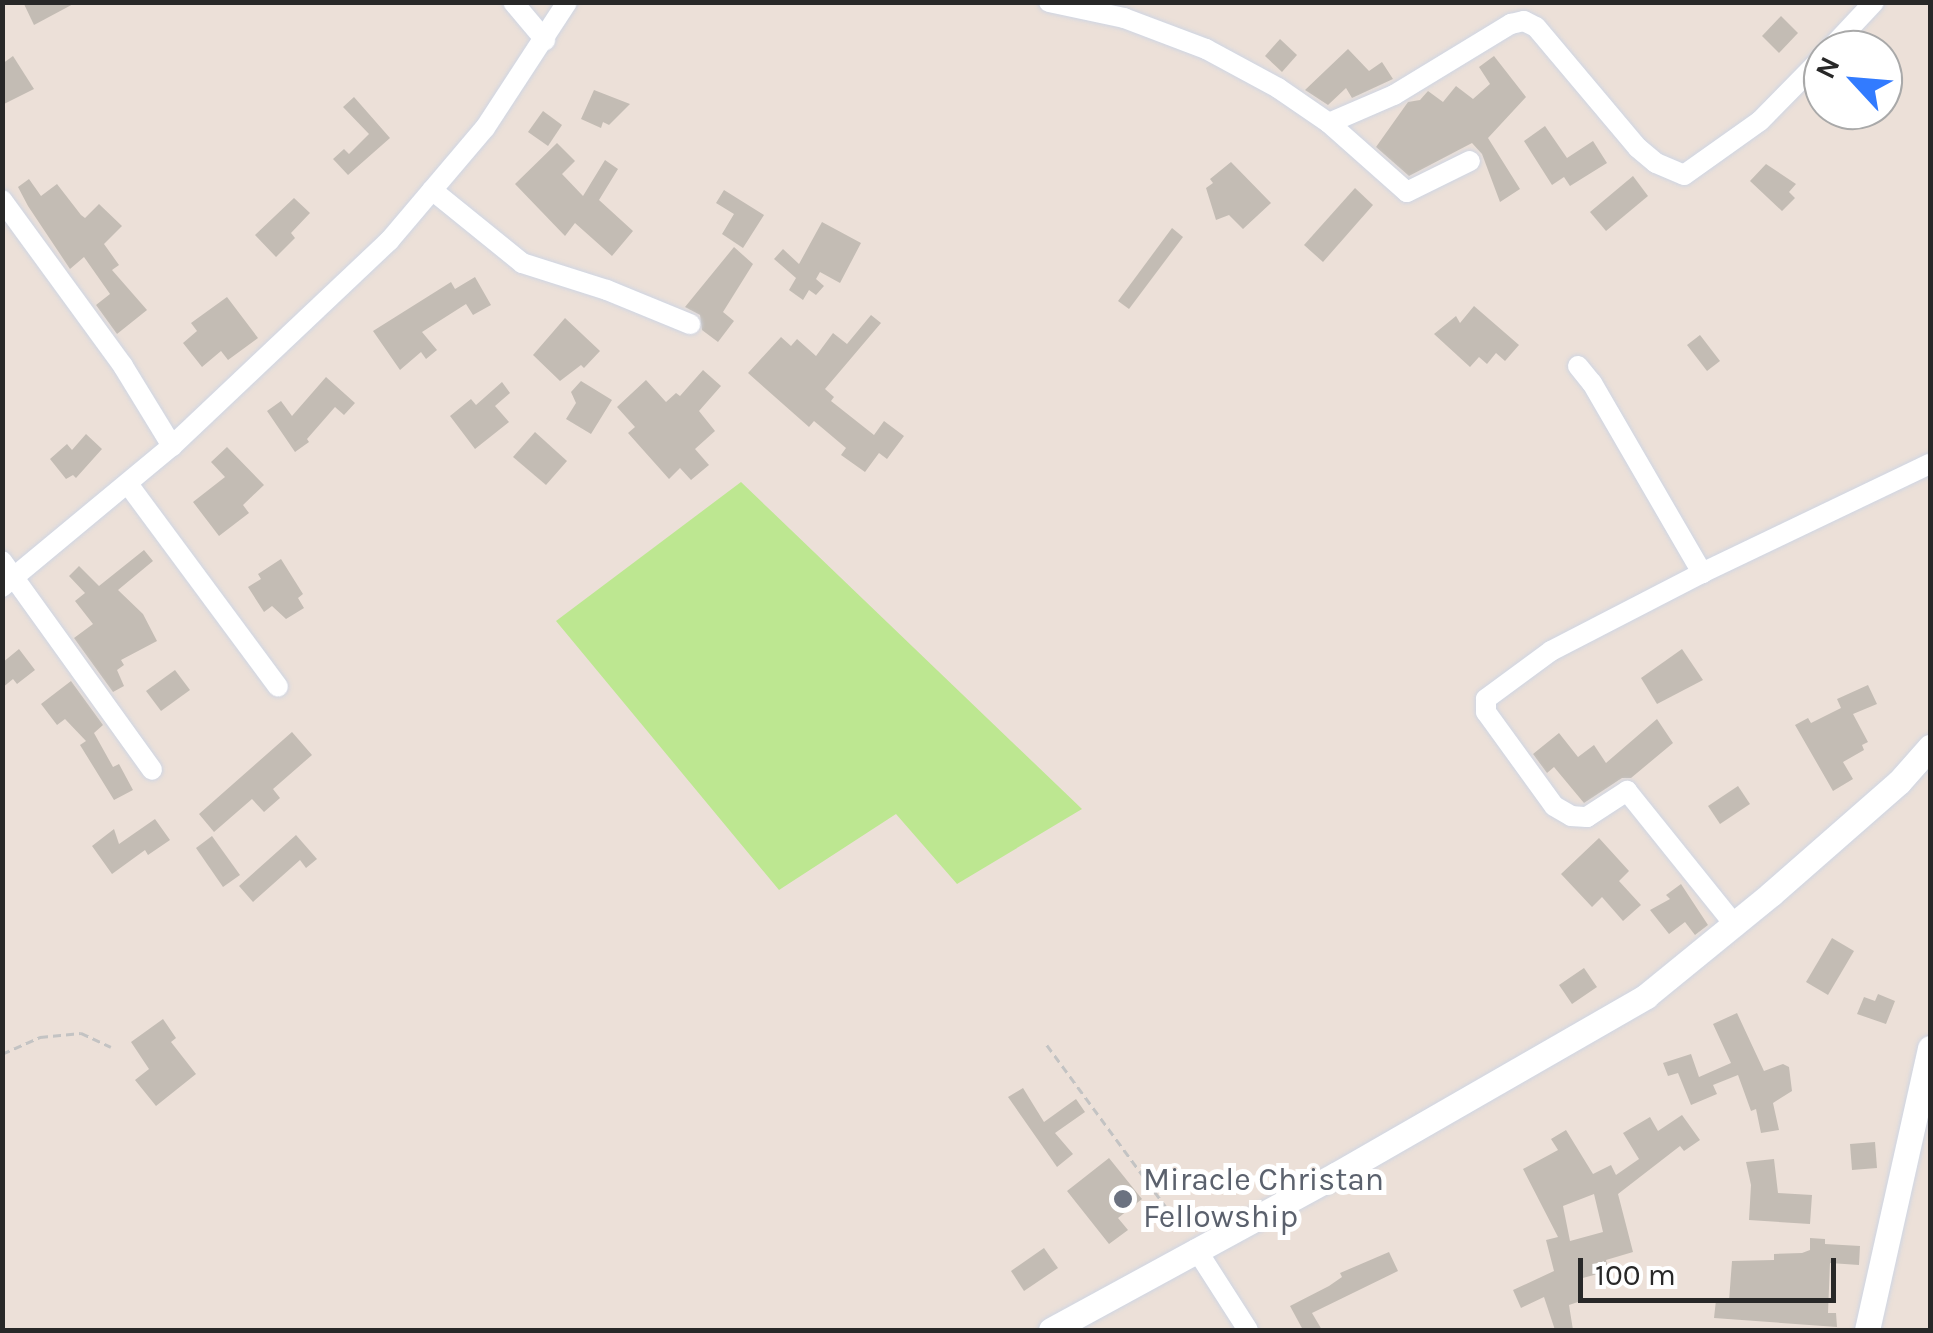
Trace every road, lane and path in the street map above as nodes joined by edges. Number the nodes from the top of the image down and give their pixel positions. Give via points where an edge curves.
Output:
1 (513, 2) edge
2 (567, 2) edge
3 (1049, 2) edge
4 (1874, 2) edge
5 (1848, 30) edge
6 (545, 40) junction
7 (1803, 78) edge
8 (1329, 123) junction
9 (1470, 161) dead end
10 (432, 190) junction
11 (2, 200) edge
12 (690, 324) dead end
13 (1578, 366) dead end
14 (172, 446) junction
15 (1930, 464) edge
16 (128, 484) junction
17 (1702, 574) junction
18 (7, 575) edge
19 (278, 687) dead end
20 (1930, 748) edge
21 (152, 770) dead end
22 (1734, 924) junction
23 (1047, 1044) dead end
24 (111, 1047) dead end
25 (1930, 1048) edge
26 (2, 1054) edge
27 (1196, 1248) junction
28 (1052, 1330) edge
29 (1248, 1330) edge
30 (1867, 1330) edge

1 - 6 street
2 - 6 street
3 - 8 street via 1124,18 1206,49
4 - 5 street
6 - 10 street via 485,128
7 - 8 street via 1760,122 1684,174 1638,148 1524,21 1394,96
8 - 9 street via 1408,192
10 - 12 street via 522,262
10 - 14 street via 389,241
11 - 14 street via 123,366
13 - 17 street
14 - 16 street
15 - 17 street
16 - 18 street
16 - 19 street
17 - 22 street via 1551,651 1486,699 1486,712 1554,806 1571,816 1586,817 1627,791
18 - 21 street
20 - 22 street
22 - 27 street via 1646,996
23 - 27 path
24 - 26 path via 81,1033 40,1037
25 - 30 street
27 - 28 street
27 - 29 street

